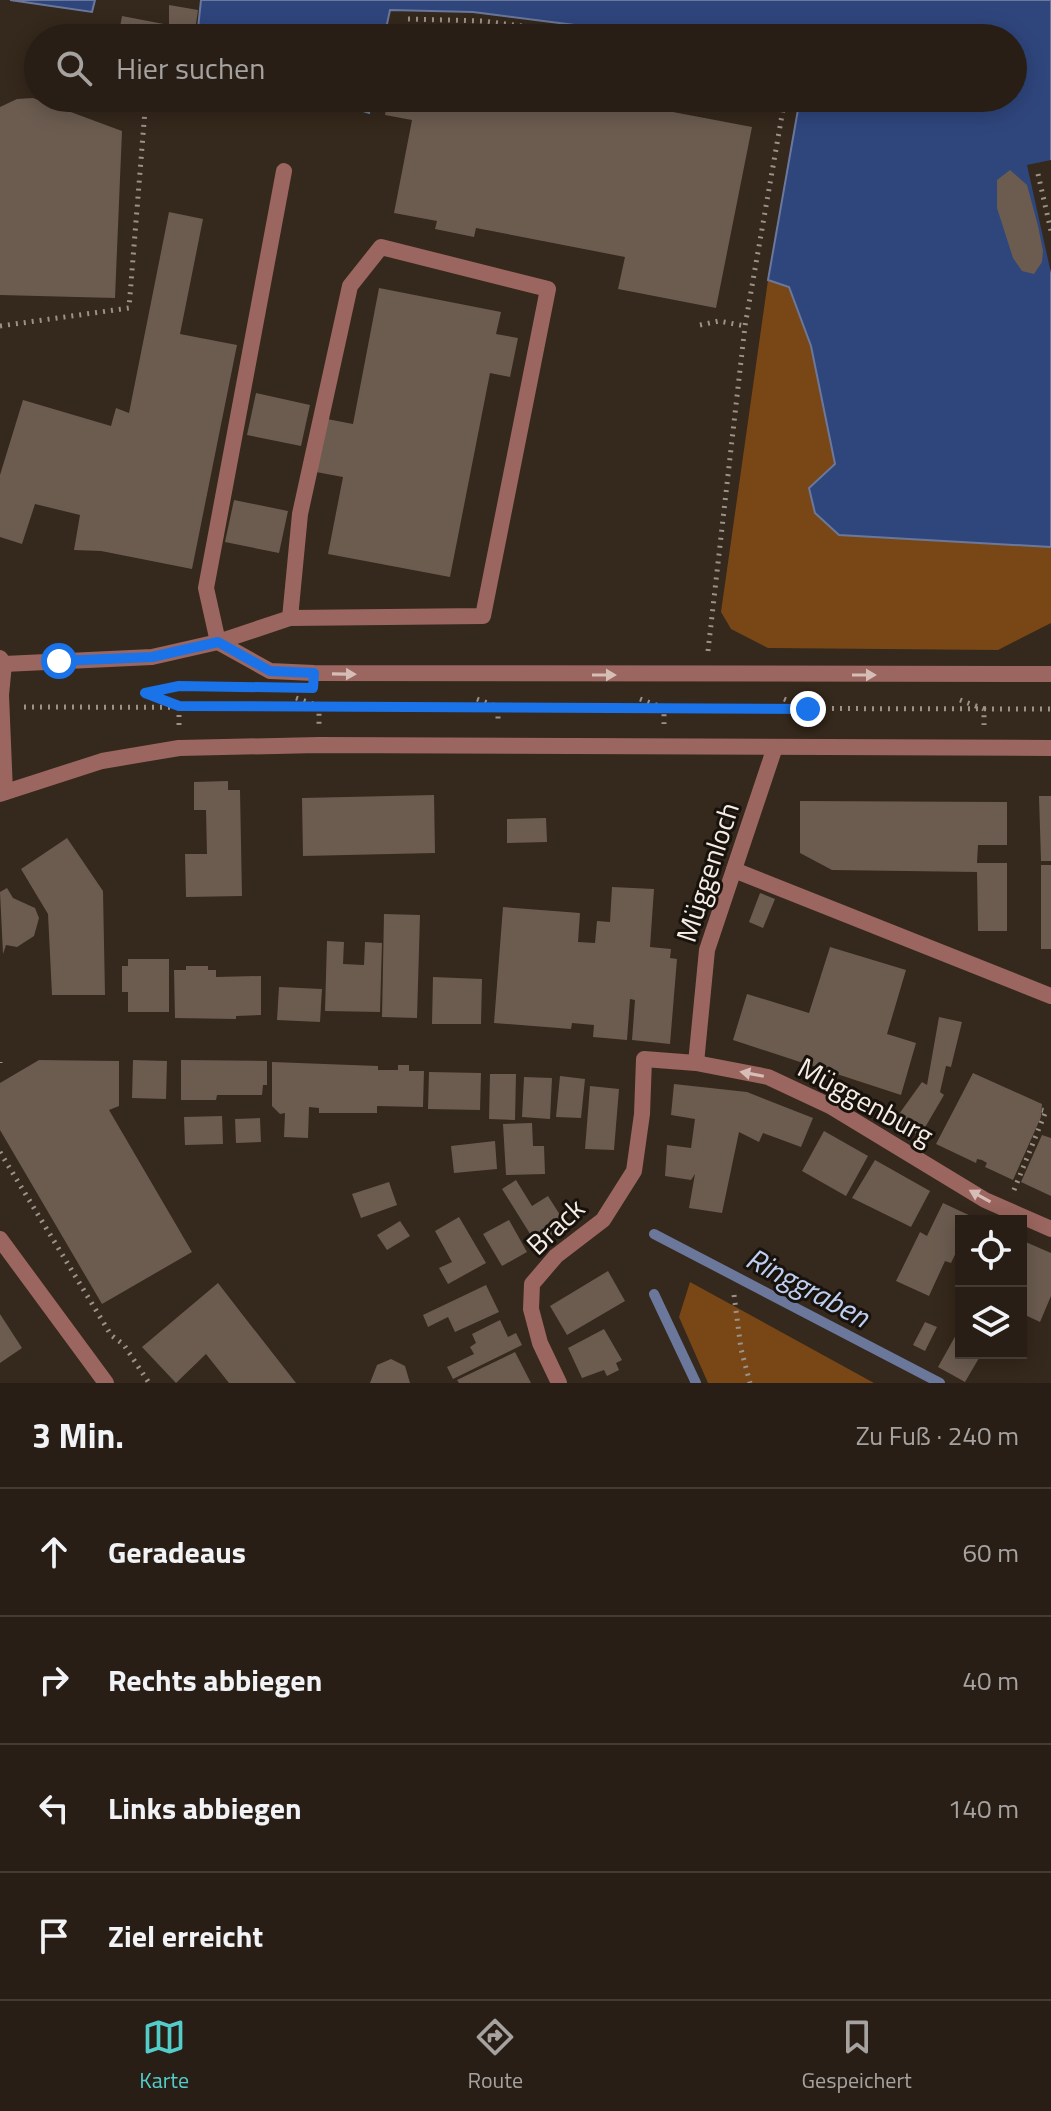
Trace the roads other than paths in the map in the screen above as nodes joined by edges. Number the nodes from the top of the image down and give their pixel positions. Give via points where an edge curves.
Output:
1 (284, 171) dead end
2 (290, 618) junction
3 (218, 642) junction
4 (2, 661) edge
5 (1051, 674) edge
6 (1, 708) edge
7 (775, 747) junction
8 (1051, 748) edge
9 (2, 794) edge
10 (734, 870) junction
11 (1051, 996) edge
12 (644, 1059) joint
13 (696, 1063) junction
14 (1051, 1229) edge
15 (0, 1239) edge
16 (106, 1383) edge
17 (559, 1383) edge

1 - 3 street via 206,588
2 - 2 street via 483,616 548,289 381,247 350,286 300,514
2 - 3 street
3 - 4 street via 152,657
3 -> 5 street via 270,671
4 - 6 street
6 - 9 street
7 - 8 street
7 - 9 street via 179,748 102,761
7 - 10 street, Müggenloch
10 - 11 street
10 - 13 street, Müggenloch via 707,950
12 - 13 street, Müggenburg
12 - 17 street, Brack via 634,1171 603,1220 556,1256 532,1284 531,1309 540,1343
14 -> 13 street, Müggenburg via 985,1200 830,1106 768,1077
15 - 16 street

